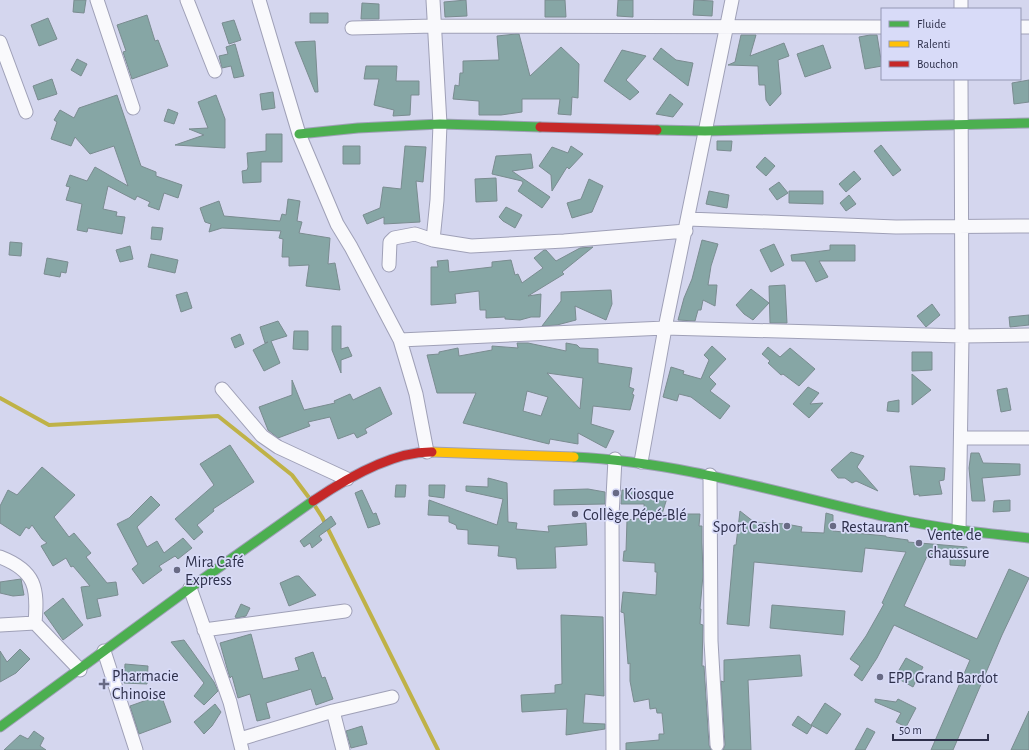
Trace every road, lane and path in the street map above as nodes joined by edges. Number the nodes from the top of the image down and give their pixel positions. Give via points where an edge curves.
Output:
1 (97, 0) edge
2 (187, 0) edge
3 (259, 0) edge
4 (433, 0) edge
5 (732, 0) edge
6 (434, 26) junction
7 (726, 26) junction
8 (881, 27) edge
9 (352, 28) dead end
10 (0, 42) edge
11 (215, 71) dead end
12 (961, 80) edge
13 (133, 108) dead end
14 (26, 112) dead end
15 (1029, 123) edge
16 (440, 124) junction
17 (962, 125) junction
18 (705, 131) junction
19 (299, 134) junction
20 (687, 225) junction
21 (1029, 226) edge
22 (961, 228) junction
23 (433, 240) junction
24 (389, 265) dead end
25 (665, 328) junction
26 (1029, 335) edge
27 (962, 336) junction
28 (400, 340) junction
29 (222, 388) dead end
30 (961, 438) junction
31 (1029, 438) edge
32 (427, 452) junction
33 (615, 459) junction
34 (641, 462) junction
35 (710, 475) junction
36 (347, 479) junction
37 (959, 531) junction
38 (1029, 538) edge
39 (0, 557) edge
40 (190, 588) junction
41 (345, 611) dead end
42 (35, 623) junction
43 (0, 625) edge
44 (204, 630) junction
45 (104, 651) junction
46 (80, 670) junction
47 (392, 697) dead end
48 (333, 711) junction
49 (0, 727) edge
50 (241, 744) edge
51 (717, 745) dead end
52 (136, 750) edge
53 (343, 750) edge
54 (613, 750) edge

1 - 13 street
2 - 11 street
3 - 19 street
4 - 6 street
5 - 7 street
6 - 7 street
6 - 9 street
6 - 16 street
7 - 8 street
7 - 18 street
10 - 14 street
12 - 17 street
15 - 17 street
16 - 18 street
16 - 19 street
16 - 23 street
17 - 18 street
17 - 22 street
18 - 20 street
19 - 28 street via 337,224
20 - 22 street
20 - 23 street via 564,241 471,246
20 - 25 street
21 - 22 street
22 - 27 street
23 - 24 street via 415,234 394,238 390,242
25 - 27 street
25 - 28 street
25 - 34 street
26 - 27 street
27 - 30 street
28 - 32 street via 416,394
29 - 36 street via 262,436 278,447
30 - 31 street
30 - 37 street
32 - 33 street
32 - 36 street via 408,454
33 - 34 street
33 - 54 street via 612,516
34 - 35 street
35 - 37 street via 892,518
35 - 51 street via 711,641
36 - 40 street
37 - 38 street
39 - 42 street via 25,570 34,584
40 - 44 street
40 - 45 street
41 - 44 street
42 - 43 street
42 - 46 street
44 - 50 street via 230,702
45 - 46 street
45 - 52 street
46 - 49 street
47 - 48 street
48 - 50 street
48 - 53 street

